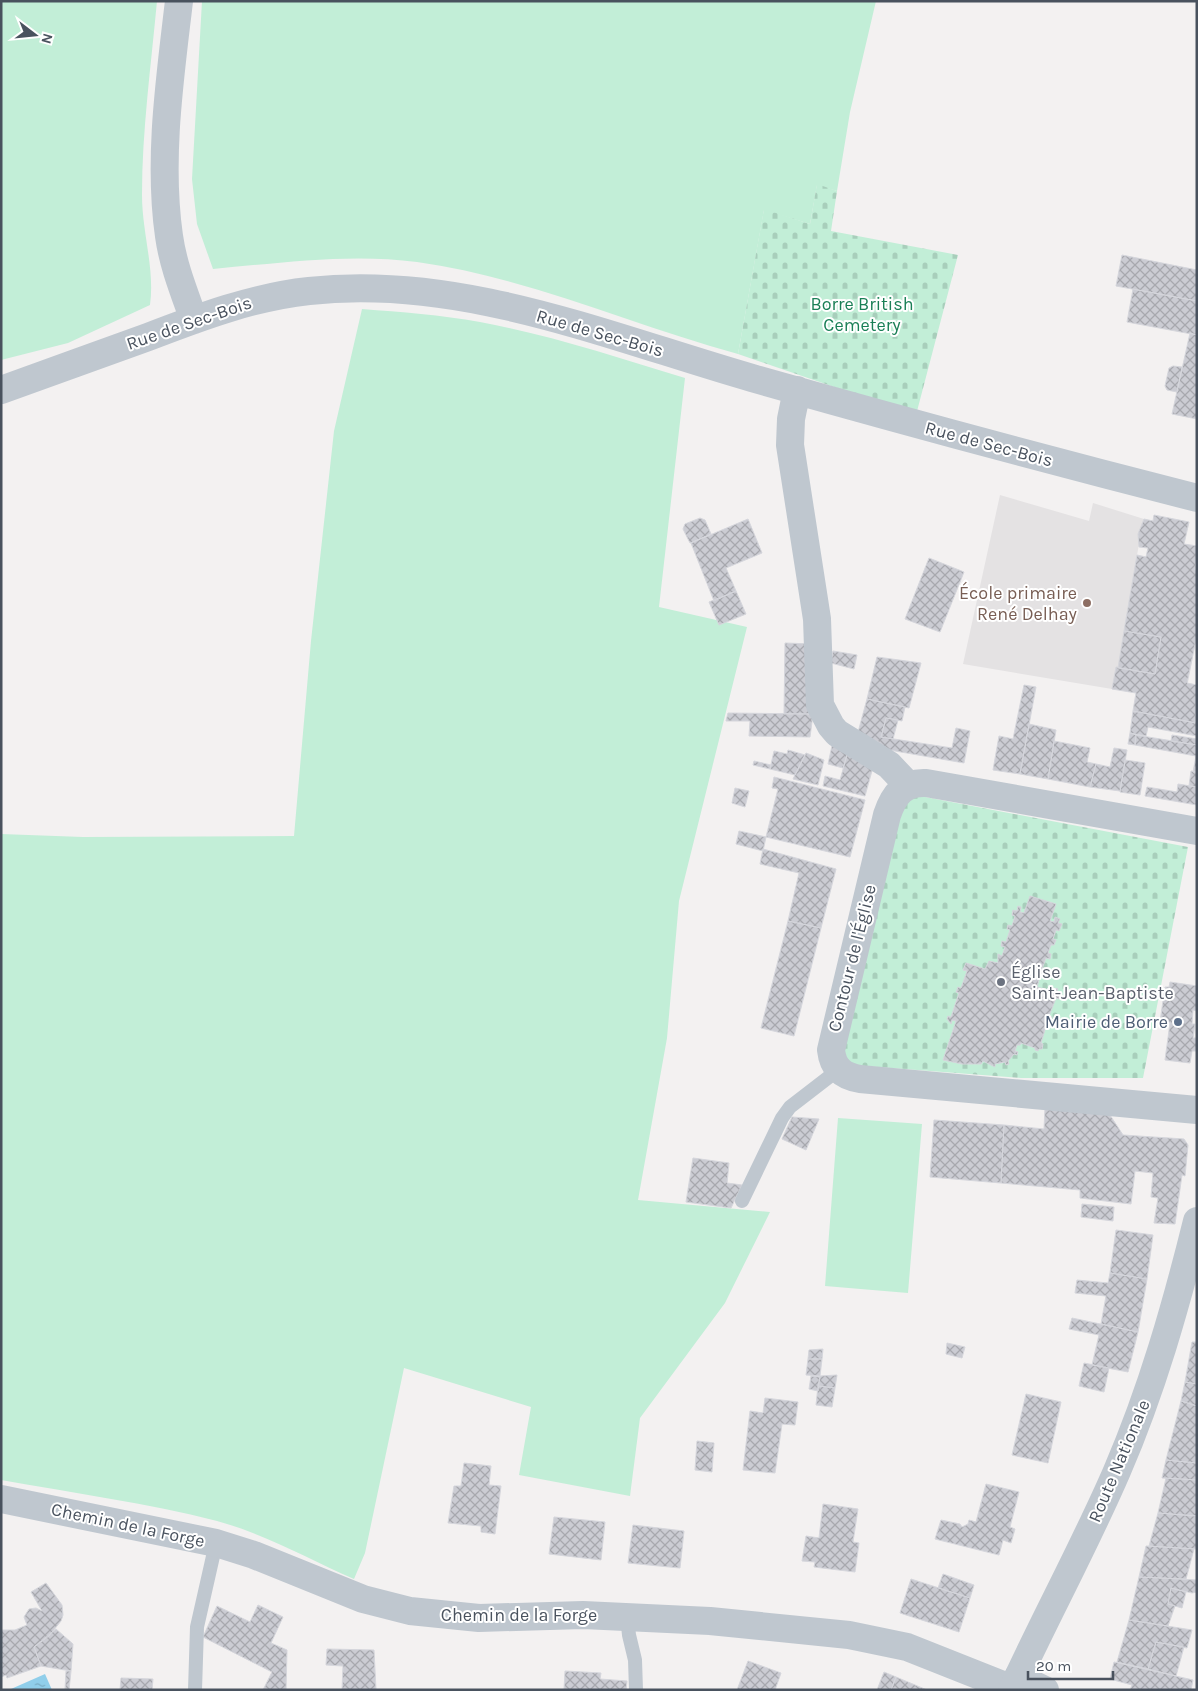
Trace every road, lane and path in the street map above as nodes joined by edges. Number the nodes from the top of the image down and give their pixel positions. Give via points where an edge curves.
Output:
1 (179, 1) edge
2 (194, 320) junction
3 (1, 390) edge
4 (797, 390) junction
5 (1197, 498) edge
6 (908, 785) junction
7 (1197, 831) edge
8 (838, 1070) junction
9 (1197, 1110) edge
10 (742, 1201) dead end
11 (1197, 1221) edge
12 (1, 1499) edge
13 (216, 1543) junction
14 (627, 1616) junction
15 (1014, 1685) edge
16 (195, 1690) edge
17 (636, 1690) edge
18 (1045, 1690) edge

1 - 2 street via 168,115 166,191 173,256
2 - 3 street, Rue de Sec-Bois
2 - 4 street, Rue de Sec-Bois via 256,300 308,291 388,289 438,294 540,315
4 - 5 street, Rue de Sec-Bois via 919,426
4 - 6 street via 790,446 817,619 820,705 837,733 890,765
6 - 7 street via 926,783
6 - 8 street, Contour de l'Église via 895,796 885,824 832,1043 832,1057
8 - 9 street via 860,1079
8 - 10 lane via 790,1107
11 - 15 street, Route Nationale via 1139,1418 1093,1524
12 - 13 street, Chemin de la Forge
13 - 14 street, Chemin de la Forge via 363,1599 410,1611 478,1618
13 - 16 lane via 197,1627
14 - 15 street, Chemin de la Forge via 762,1625 870,1638
14 - 17 lane via 635,1660
15 - 18 street, Chemin de la Forge

